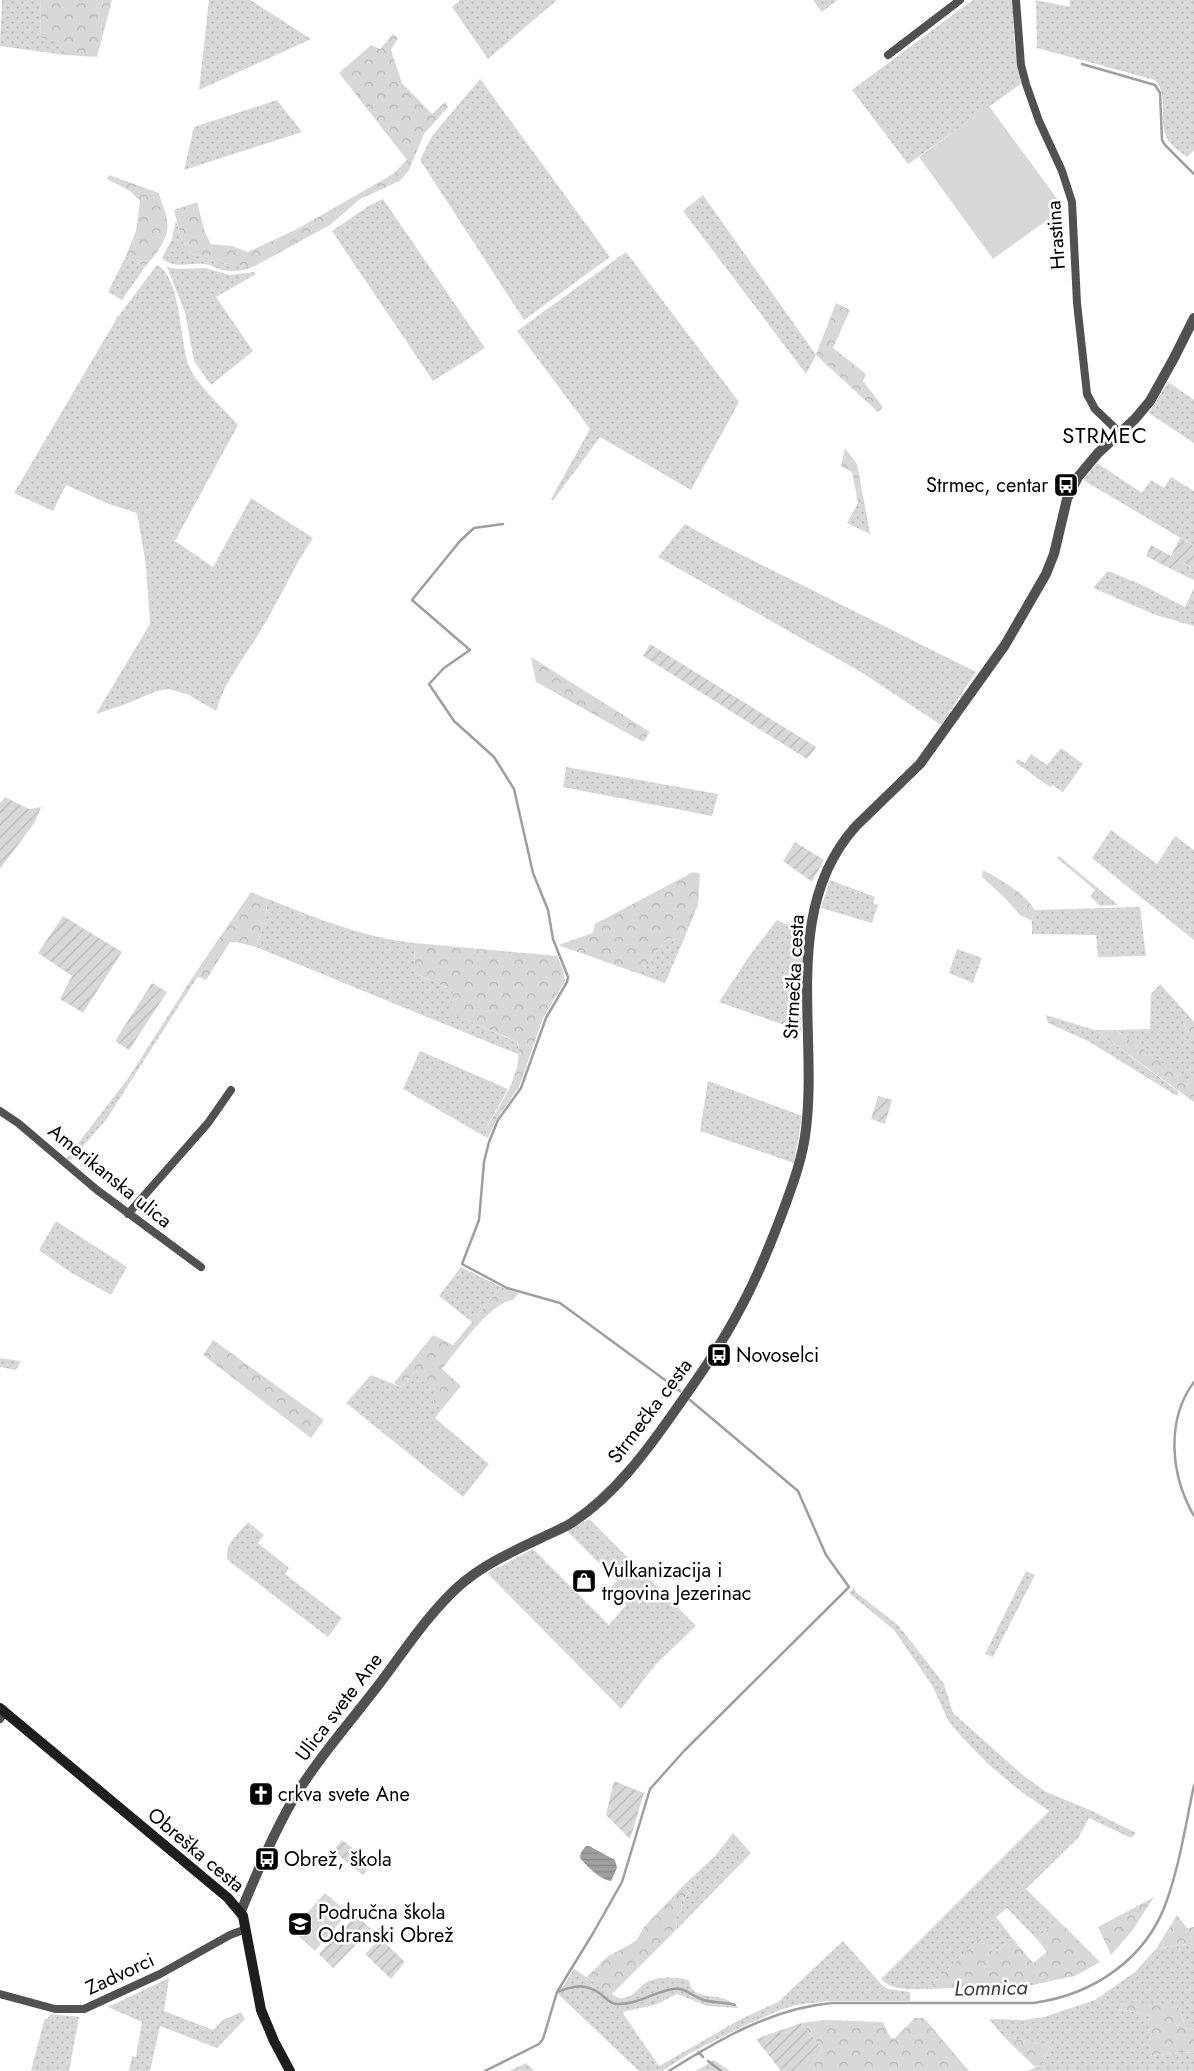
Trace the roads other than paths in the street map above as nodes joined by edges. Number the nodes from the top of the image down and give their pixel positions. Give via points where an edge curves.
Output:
1 (960, 0) edge
2 (1016, 0) edge
3 (888, 55) dead end
4 (1194, 318) edge
5 (1120, 433) junction
6 (232, 1090) dead end
7 (0, 1110) edge
8 (128, 1214) junction
9 (200, 1267) dead end
10 (480, 1570) joint
11 (1, 1713) edge
12 (240, 1911) junction
13 (246, 1929) junction
14 (0, 1994) edge
15 (290, 2071) edge

1 - 3 street
2 - 5 street, Hrastina via 1021,65 1026,84 1072,202 1077,303 1087,394 1095,409
4 - 5 street, Strmečka cesta via 1150,401
5 - 10 street, Strmečka cesta via 1084,469 1075,483 1067,499 1046,574 1006,645 920,764 846,836 831,862 812,919 807,1120 803,1150 764,1260 727,1333 655,1439 594,1506 570,1524
6 - 8 street via 202,1130
7 - 8 street, Amerikanska ulica
8 - 9 street, Amerikanska ulica
10 - 12 street, Ulica svete Ane via 434,1612 309,1775 275,1834
11 - 12 main road, Obreška cesta
12 - 13 main road, Obreška cesta
13 - 14 street, Zadvorci via 84,2009 55,2009
13 - 15 main road, Obreška cesta via 261,2010

